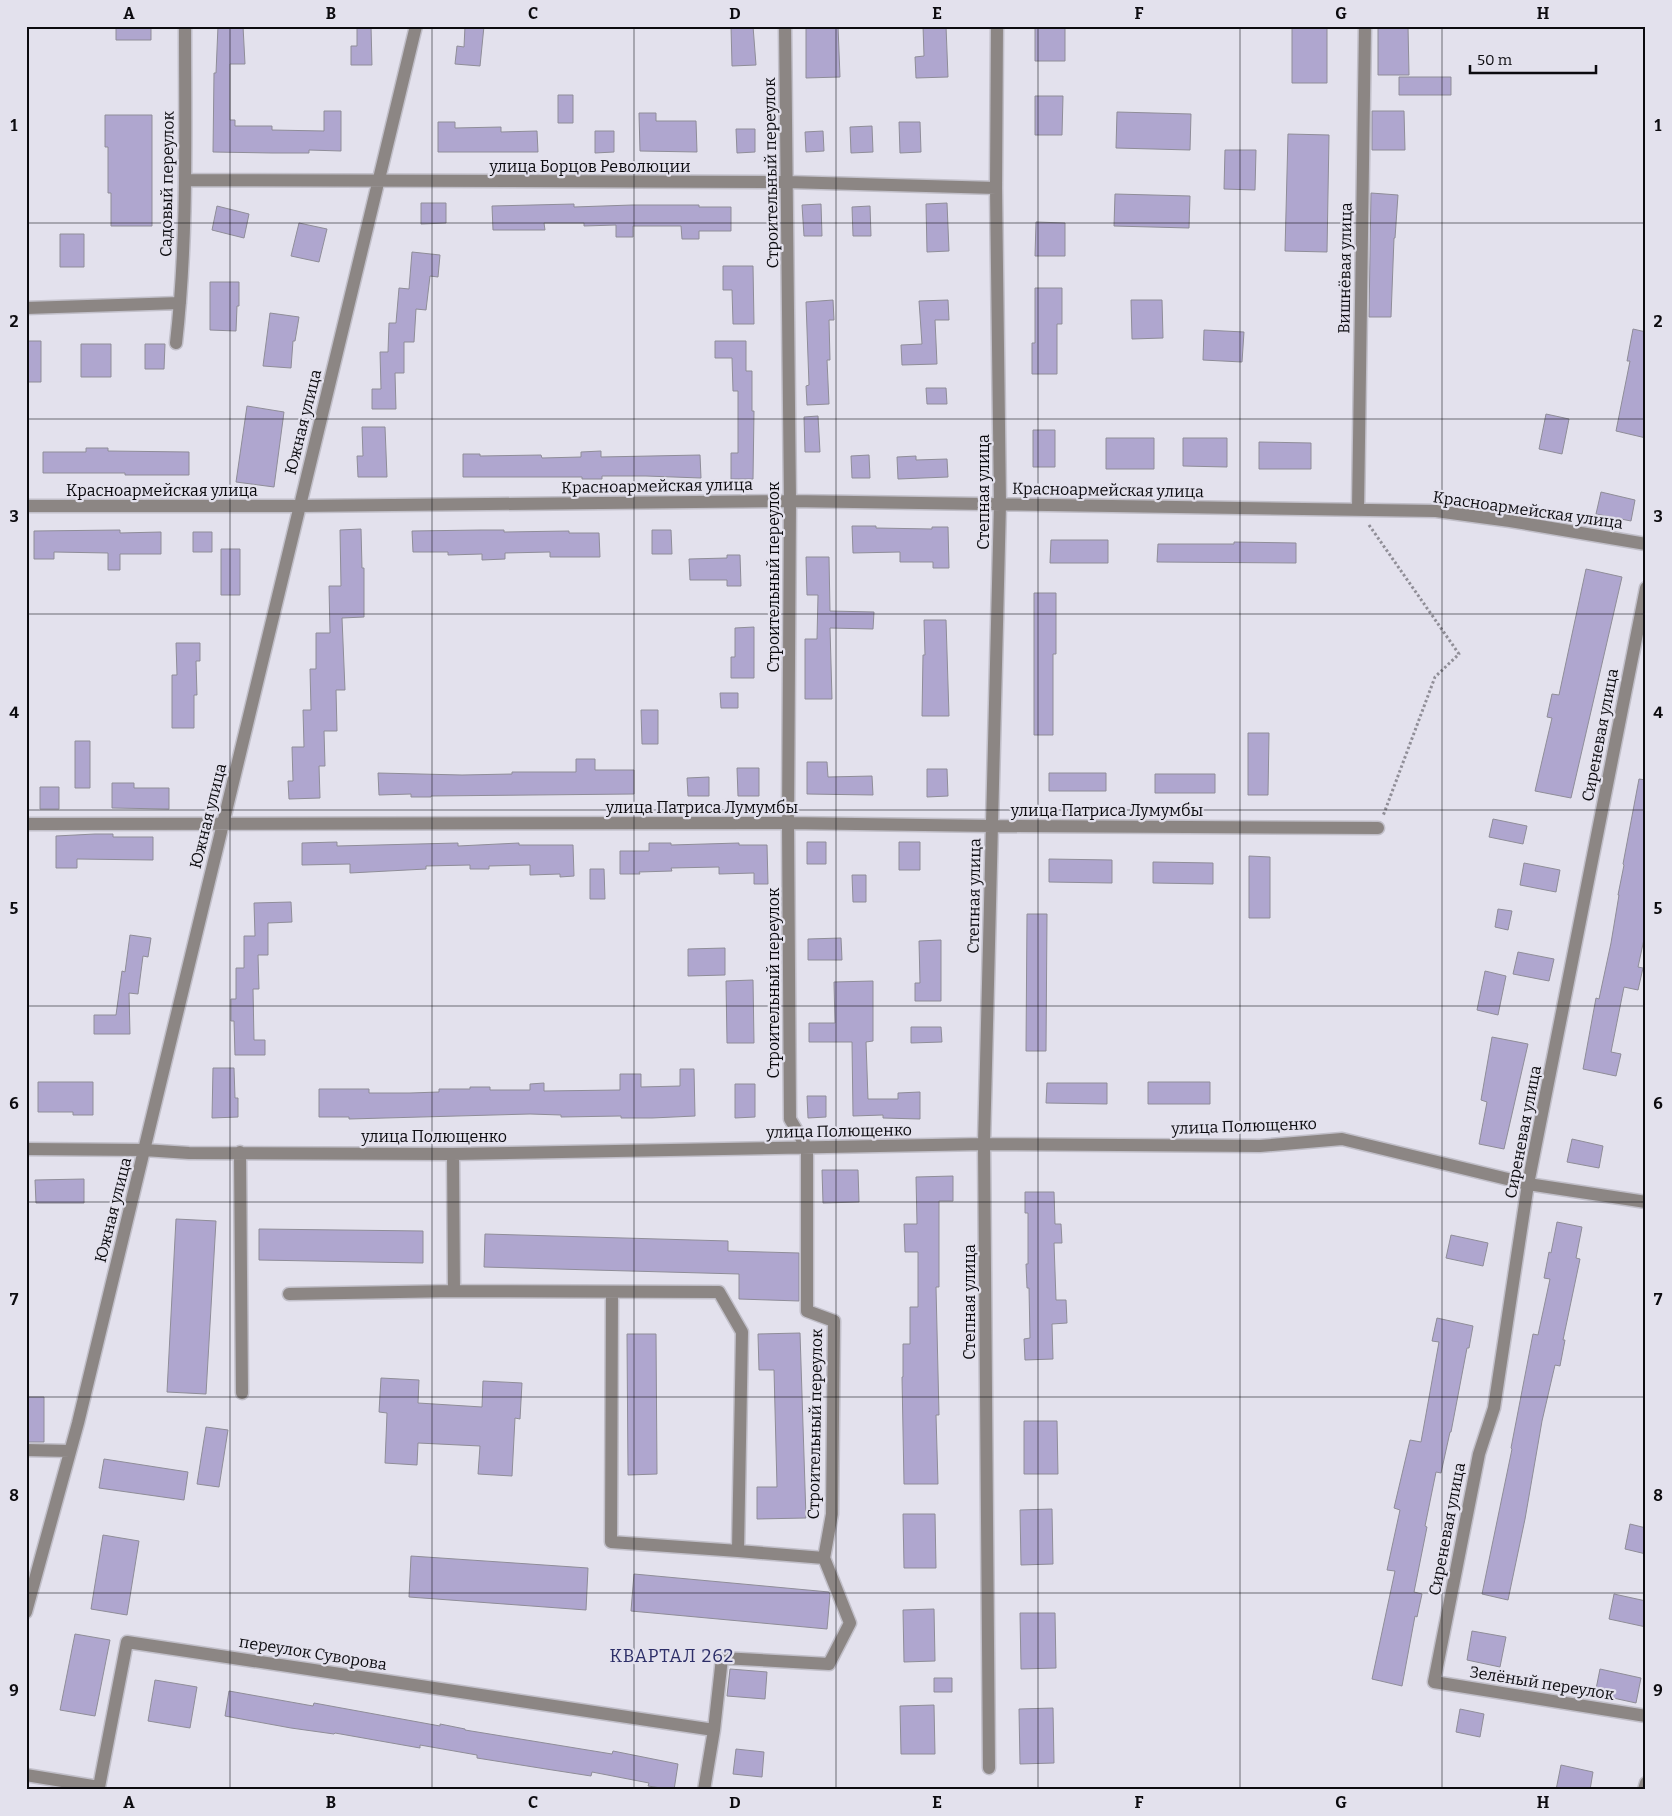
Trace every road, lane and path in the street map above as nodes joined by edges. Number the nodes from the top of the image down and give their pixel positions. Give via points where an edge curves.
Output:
1 (185, 26) edge
2 (416, 26) edge
3 (785, 26) edge
4 (997, 26) edge
5 (1365, 26) edge
6 (184, 180) junction
7 (378, 182) junction
8 (787, 182) junction
9 (996, 188) junction
10 (180, 303) junction
11 (26, 308) edge
12 (176, 343) dead end
13 (790, 501) junction
14 (1000, 504) junction
15 (26, 506) edge
16 (300, 506) junction
17 (1358, 510) junction
18 (1646, 544) edge
19 (1646, 588) edge
20 (788, 823) junction
21 (26, 824) edge
22 (223, 824) junction
23 (992, 826) junction
24 (1378, 828) joint
25 (984, 1144) junction
26 (807, 1148) junction
27 (26, 1149) edge
28 (144, 1150) junction
29 (240, 1152) junction
30 (453, 1154) junction
31 (1528, 1184) junction
32 (1646, 1202) edge
33 (454, 1291) junction
34 (612, 1292) junction
35 (289, 1294) dead end
36 (242, 1393) dead end
37 (26, 1450) edge
38 (70, 1451) junction
39 (738, 1551) junction
40 (824, 1558) junction
41 (26, 1612) edge
42 (1434, 1682) joint
43 (1646, 1716) edge
44 (714, 1730) junction
45 (989, 1768) dead end
46 (26, 1775) edge
47 (1646, 1783) edge
48 (704, 1790) edge
49 (1644, 1790) edge

1 - 6 street, Садовый переулок
2 - 7 street, Южная улица
3 - 8 street, Строительный переулок
4 - 9 street, Степная улица
5 - 17 street, Вишнёвая улица
6 - 7 street, улица Борцов Революции
6 - 10 street, Садовый переулок
7 - 8 street, улица Борцов Революции
7 - 16 street, Южная улица
8 - 9 street, улица Борцов Революции
8 - 13 street, Строительный переулок
9 - 14 street, Степная улица
10 - 11 street
10 - 12 street, Садовый переулок
13 - 14 street, Красноармейская улица
13 - 16 street, Красноармейская улица
13 - 20 street, Строительный переулок
14 - 17 street, Красноармейская улица
14 - 23 street, Степная улица
15 - 16 street, Красноармейская улица
16 - 22 street, Южная улица
17 - 18 street, Красноармейская улица via 1436,511
17 - 24 path via 1459,654 1435,677
19 - 31 street, Сиреневая улица
20 - 22 street, улица Патриса Лумумбы
20 - 23 street, улица Патриса Лумумбы
20 - 26 street, Строительный переулок via 790,1120
21 - 22 street, улица Патриса Лумумбы
22 - 28 street, Южная улица
23 - 24 street, улица Патриса Лумумбы
23 - 25 street, Степная улица
25 - 26 street, улица Полющенко
25 - 31 street, улица Полющенко via 1260,1146 1342,1139
25 - 45 street, Степная улица
26 - 30 street, улица Полющенко
26 - 40 street, Строительный переулок via 807,1311 834,1321 832,1514
27 - 28 street, улица Полющенко
28 - 29 street, улица Полющенко
28 - 38 street, Южная улица
29 - 30 street, улица Полющенко
29 - 36 street
30 - 33 street
31 - 32 street, улица Полющенко
31 - 42 street, Сиреневая улица via 1494,1408 1478,1454
33 - 34 street
33 - 35 street
34 - 39 street via 719,1292 742,1332
34 - 39 street via 611,1542
37 - 38 street
38 - 41 street, Южная улица
39 - 40 street
40 - 44 street via 850,1623 829,1664 722,1658
42 - 43 street, Зелёный переулок
44 - 46 street, переулок Суворова via 127,1642 99,1787
44 - 48 street
47 - 49 street

